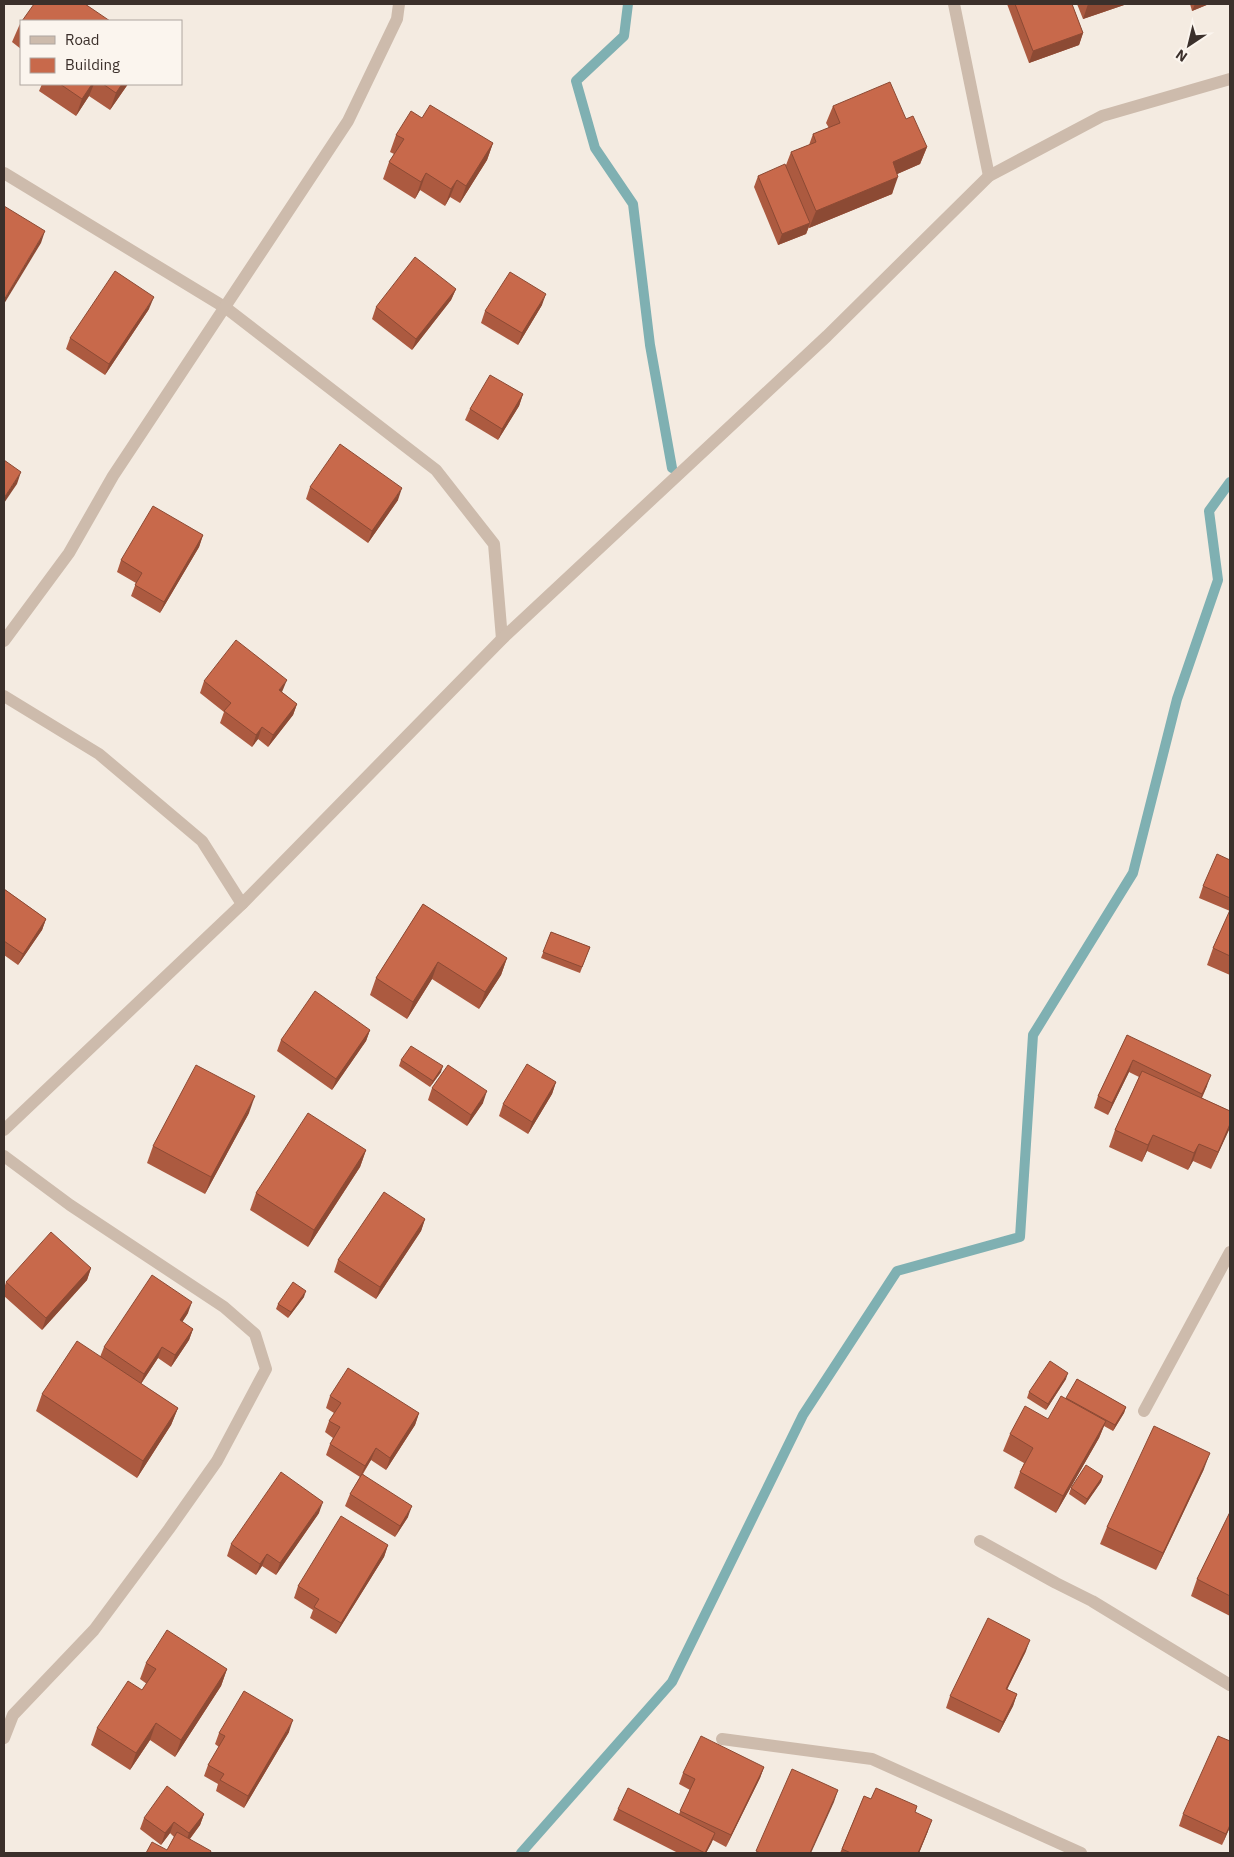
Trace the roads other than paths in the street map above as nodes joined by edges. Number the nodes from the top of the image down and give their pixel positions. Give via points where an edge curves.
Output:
1 (399, 4) edge
2 (954, 4) edge
3 (1230, 79) edge
4 (4, 173) edge
5 (989, 176) junction
6 (226, 308) junction
7 (502, 639) junction
8 (4, 641) edge
9 (4, 696) edge
10 (242, 904) junction
11 (4, 1130) edge
12 (4, 1156) edge
13 (1230, 1252) edge
14 (1144, 1411) dead end
15 (980, 1541) dead end
16 (1230, 1685) edge
17 (4, 1738) edge
18 (722, 1740) dead end
19 (1081, 1853) edge

1 - 6 street via 397,19 348,121
2 - 5 street
3 - 5 street via 1102,116
4 - 6 street
5 - 7 street via 827,336
6 - 7 street via 436,470 494,544
6 - 8 street via 113,476 69,553
7 - 10 street
9 - 10 street via 99,754 202,841
10 - 11 street
12 - 17 street via 70,1205 224,1307 255,1334 266,1368 217,1461 169,1529 94,1630 13,1715
13 - 14 street
15 - 16 street via 1092,1601
18 - 19 street via 872,1759

